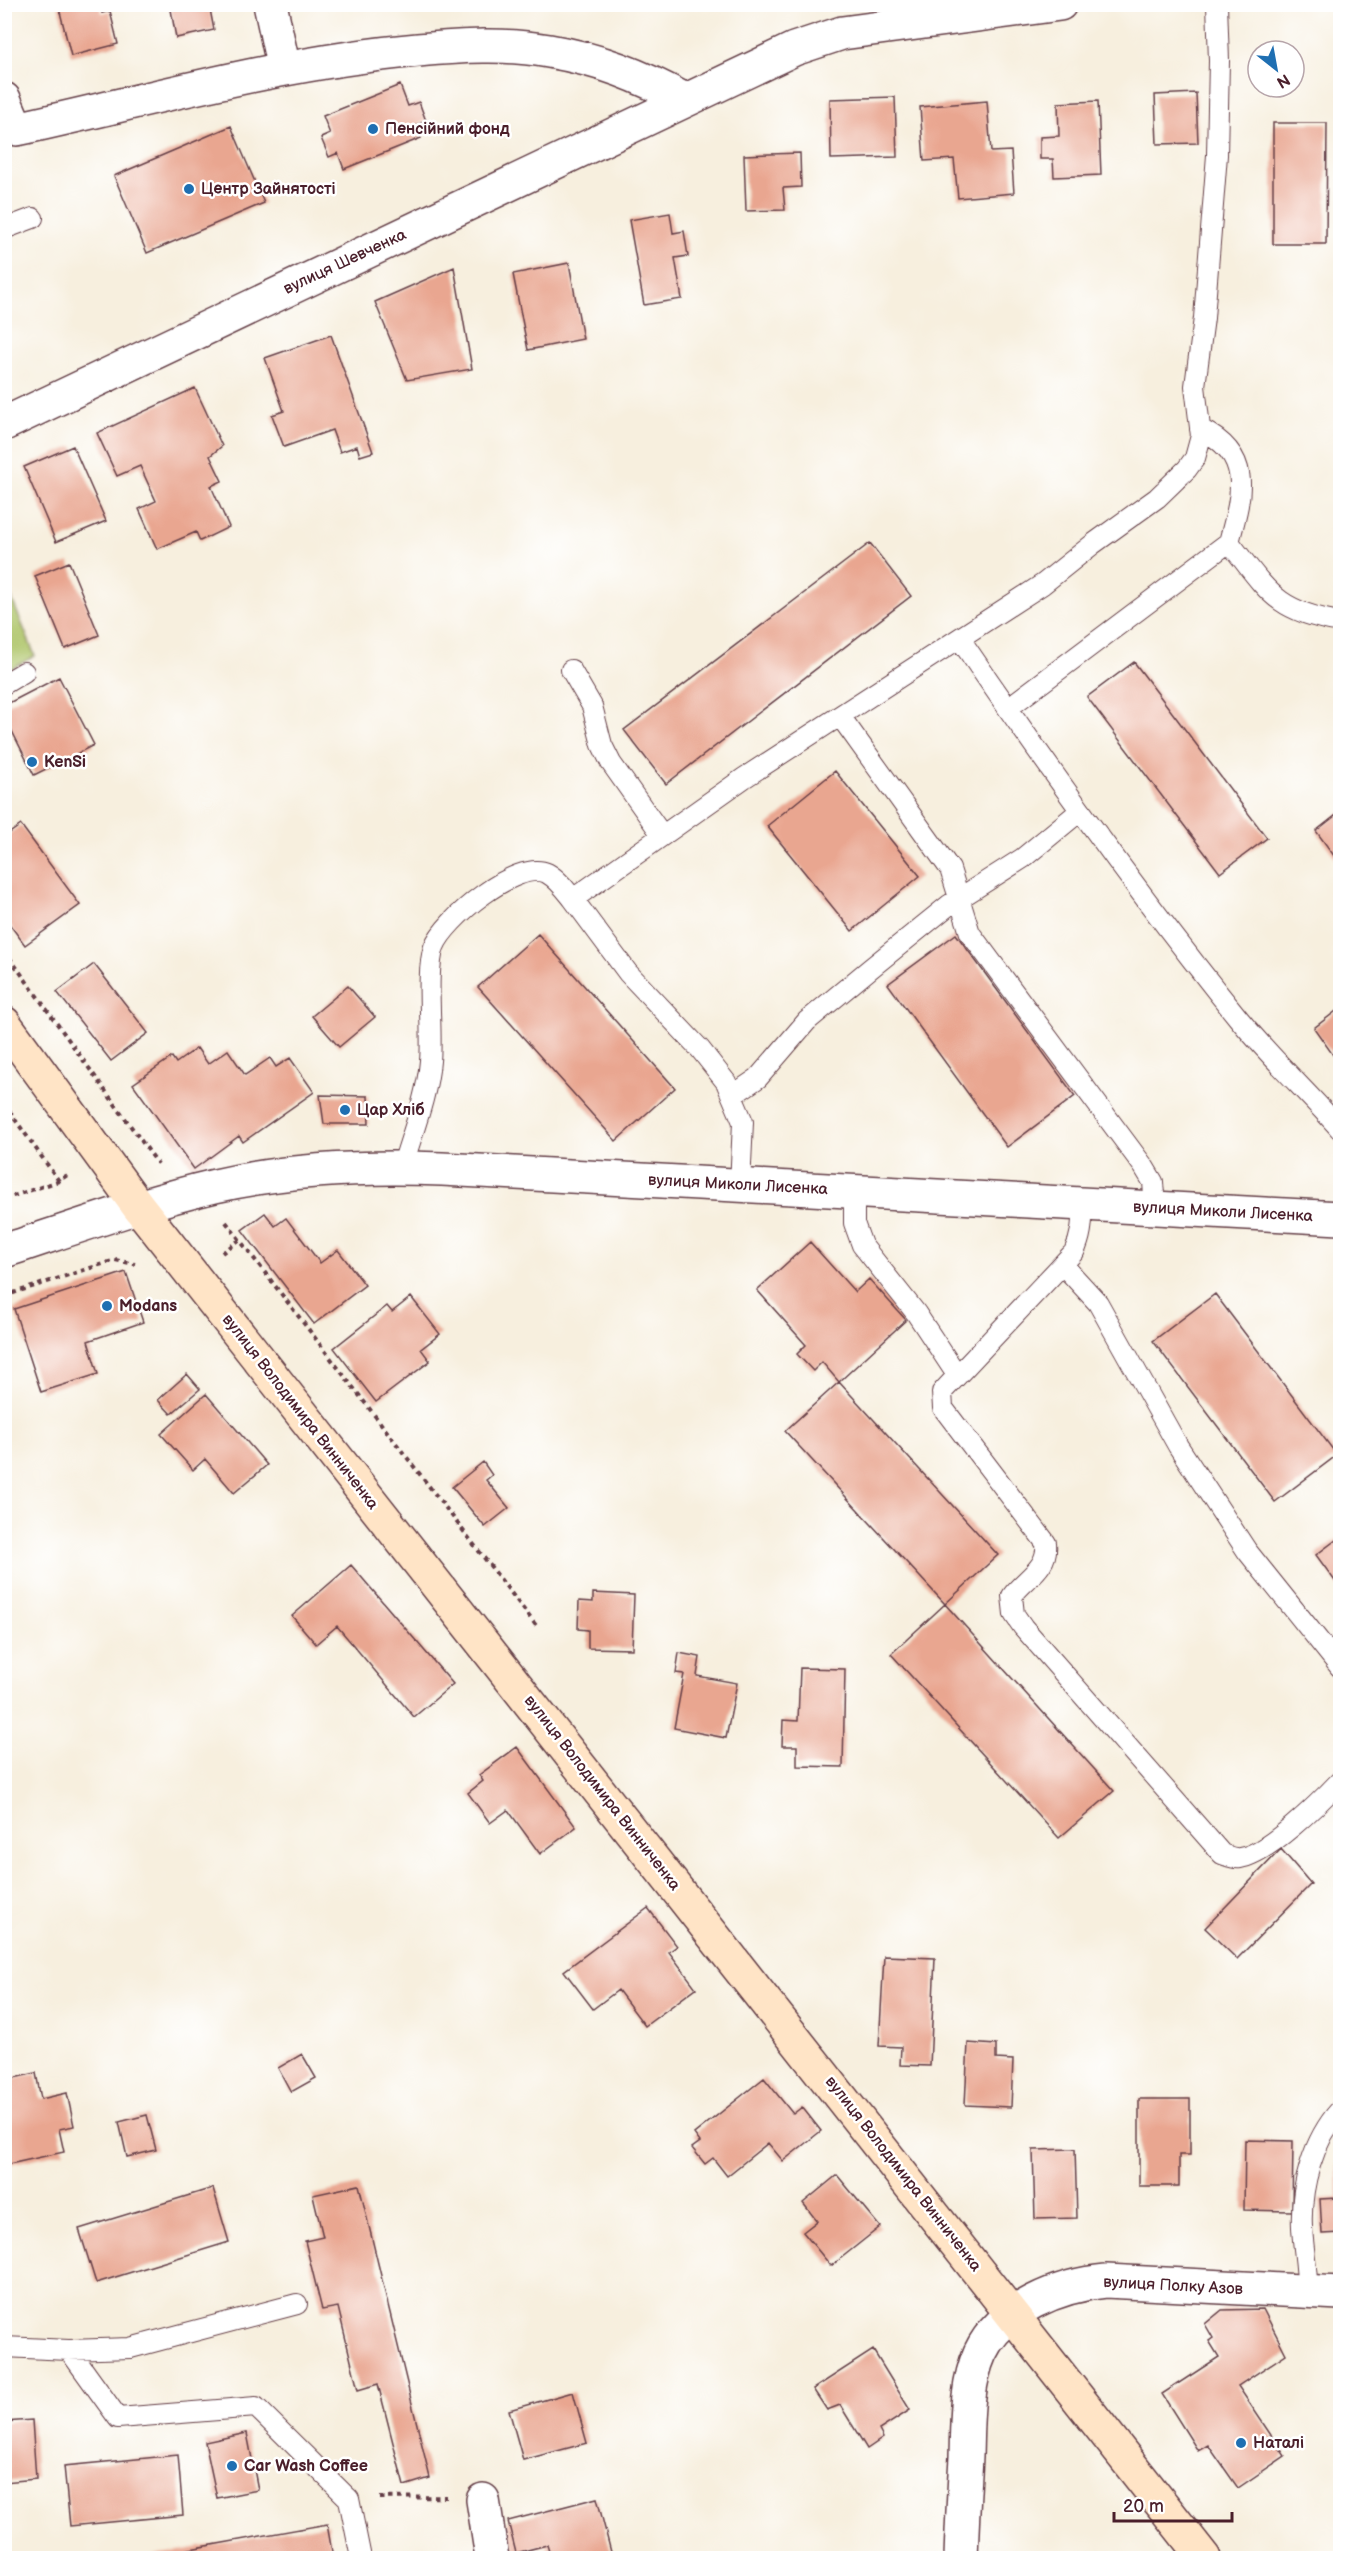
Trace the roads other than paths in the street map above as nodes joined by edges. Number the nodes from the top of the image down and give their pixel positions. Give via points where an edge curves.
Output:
1 (270, 4) edge
2 (1060, 4) edge
3 (1217, 4) edge
4 (284, 69) junction
5 (4, 99) edge
6 (685, 100) junction
7 (33, 218) dead end
8 (4, 229) edge
9 (4, 424) edge
10 (1200, 429) junction
11 (1229, 542) junction
12 (1341, 622) edge
13 (960, 639) junction
14 (571, 670) dead end
15 (24, 672) dead end
16 (4, 684) edge
17 (1008, 708) junction
18 (840, 716) junction
19 (1080, 811) junction
20 (662, 835) junction
21 (960, 896) junction
22 (573, 899) junction
23 (4, 1023) edge
24 (733, 1095) junction
25 (1341, 1129) edge
26 (402, 1168) junction
27 (740, 1185) junction
28 (854, 1191) junction
29 (1083, 1204) junction
30 (138, 1206) junction
31 (1155, 1208) junction
32 (1341, 1218) edge
33 (4, 1251) edge
34 (1063, 1265) junction
35 (957, 1375) junction
36 (1341, 1667) edge
37 (1341, 1781) edge
38 (1341, 2110) edge
39 (1307, 2292) junction
40 (1341, 2293) edge
41 (297, 2304) dead end
42 (1014, 2315) junction
43 (4, 2347) edge
44 (69, 2350) junction
45 (483, 2500) dead end
46 (361, 2559) edge
47 (492, 2559) edge
48 (961, 2559) edge
49 (1204, 2559) edge

1 - 4 street
2 - 6 street, вулиця Шевченка via 842,33 794,49
3 - 10 lane via 1217,155 1195,386
4 - 5 street via 17,129
4 - 6 street via 375,54 497,46 549,51 601,63 639,75
6 - 9 street, вулиця Шевченка
7 - 8 lane
10 - 11 lane via 1219,440 1238,464 1241,487
10 - 13 lane via 1200,447 1195,458 1175,483 1043,584
11 - 12 lane via 1282,603 1313,617
11 - 17 lane
13 - 17 lane
13 - 18 lane
14 - 20 lane via 592,706 611,763
15 - 16 lane
17 - 19 lane
18 - 20 lane
18 - 21 lane via 950,869
19 - 21 lane via 1023,858
19 - 25 lane via 1240,1020
20 - 22 lane
21 - 24 lane via 807,1020 758,1078
21 - 31 lane via 963,915 976,941 1144,1167 1153,1182
22 - 24 lane via 616,959 716,1067
22 - 26 lane via 546,873 521,874 476,900 437,941 431,962 428,1079
23 - 30 main road, вулиця Володимира Винниченка
24 - 27 lane via 743,1122
26 - 27 street, вулиця Миколи Лисенка
26 - 30 street, вулиця Миколи Лисенка via 356,1167 254,1179
27 - 28 street, вулиця Миколи Лисенка
28 - 29 street, вулиця Миколи Лисенка
28 - 35 lane via 854,1223 862,1245 916,1313
29 - 31 street, вулиця Миколи Лисенка
29 - 34 lane via 1080,1240
30 - 33 street, вулиця Миколи Лисенка
30 - 42 main road, вулиця Володимира Винниченка
31 - 32 street, вулиця Миколи Лисенка
34 - 35 lane
34 - 36 lane via 1098,1303 1178,1446 1247,1551
35 - 37 lane via 942,1392 943,1408 1046,1543 1044,1563 1012,1596 1014,1614 1215,1848 1232,1858 1256,1852 1297,1822
38 - 39 lane via 1322,2135 1304,2191 1302,2228
39 - 40 street, вулиця Полку Азов
39 - 42 street, вулиця Полку Азов via 1106,2281 1083,2283 1042,2296
41 - 44 lane via 130,2348
42 - 48 street, вулиця Полку Азов via 993,2332 980,2353 972,2380
42 - 49 main road, вулиця Володимира Винниченка
43 - 44 lane
44 - 46 lane via 118,2418 256,2407 349,2499
45 - 47 street

